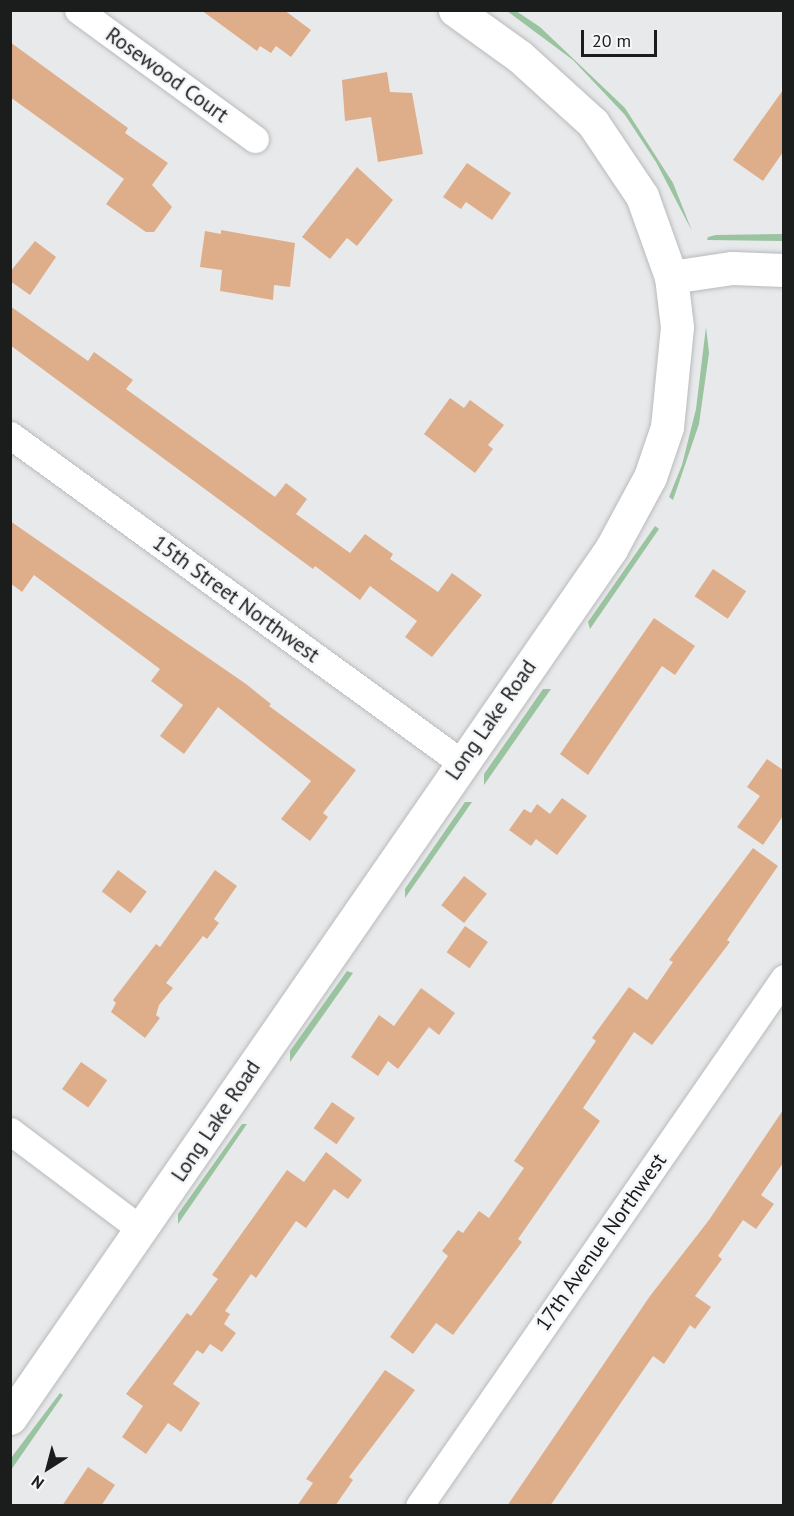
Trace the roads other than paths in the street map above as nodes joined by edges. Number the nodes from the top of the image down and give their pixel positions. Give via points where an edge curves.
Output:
1 (78, 10) edge
2 (455, 10) edge
3 (255, 139) dead end
4 (783, 270) edge
5 (671, 277) junction
6 (10, 435) edge
7 (462, 763) junction
8 (783, 978) edge
9 (10, 1131) edge
10 (142, 1230) junction
11 (10, 1418) edge
12 (419, 1506) edge

1 - 3 street, Rosewood Court
2 - 5 street, Long Lake Road via 519,56 593,123 642,196
4 - 5 street via 732,268
5 - 7 street, Long Lake Road via 677,327 675,375 667,427 650,477 611,549
6 - 7 street, 15th Street Northwest
7 - 10 street, Long Lake Road
8 - 12 street, 17th Avenue Northwest
9 - 10 street
10 - 11 street, Long Lake Road

